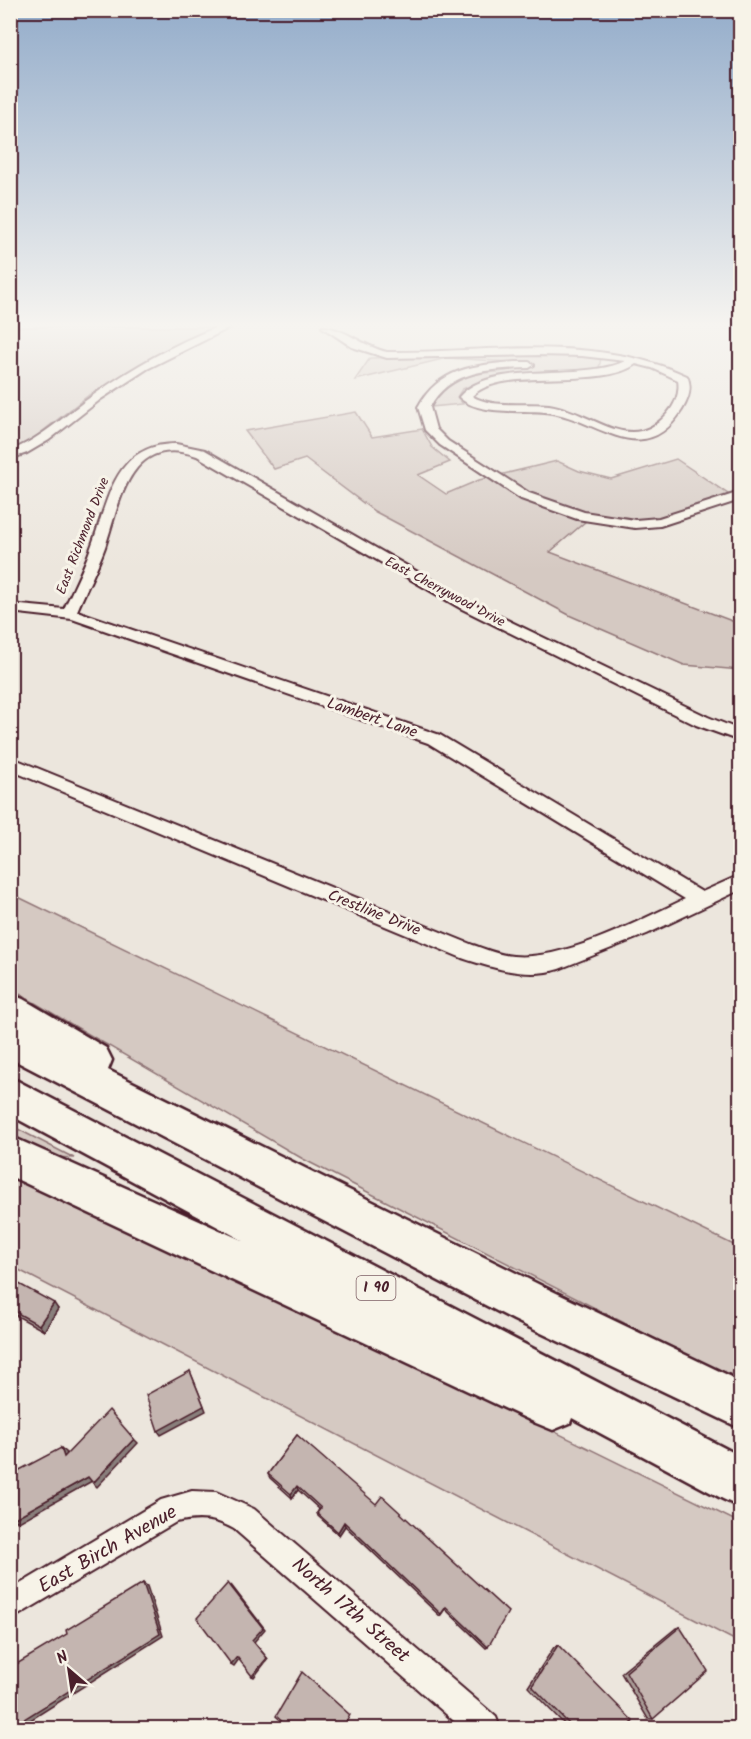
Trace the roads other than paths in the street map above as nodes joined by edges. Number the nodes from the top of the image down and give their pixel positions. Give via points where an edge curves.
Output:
1 (82, 408) edge
2 (424, 408) edge
3 (541, 408) edge
4 (678, 408) edge
5 (155, 451) joint
6 (10, 456) edge
7 (741, 496) edge
8 (10, 608) edge
9 (69, 614) junction
10 (741, 736) edge
11 (10, 763) edge
12 (741, 882) edge
13 (703, 901) junction
14 (10, 1010) edge
15 (10, 1039) edge
16 (10, 1095) edge
17 (10, 1155) edge
18 (266, 1171) junction
19 (741, 1405) edge
20 (741, 1483) edge
21 (209, 1503) joint
22 (10, 1606) edge
23 (485, 1728) edge

1 - 6 street via 35,444
2 - 7 street via 434,435 444,443 517,491 545,505 582,516 635,524 660,522
3 - 4 street via 578,416 612,432 644,436 666,425
5 - 9 street, East Richmond Drive via 133,462 122,477 98,548
5 - 10 street, East Cherrywood Drive via 179,448 201,453 465,605 702,721
8 - 9 street, Lambert Lane
9 - 13 street, Lambert Lane via 434,740
11 - 13 street, Crestline Drive via 469,952 512,964 552,963
12 - 13 street, Crestline Drive
14 - 18 highway
15 - 18 highway
16 - 20 highway, I 90
17 - 20 highway, I 90 via 582,1419
18 - 19 highway via 531,1305
21 - 22 street, East Birch Avenue via 171,1510
21 - 23 street, North 17th Street via 244,1519

